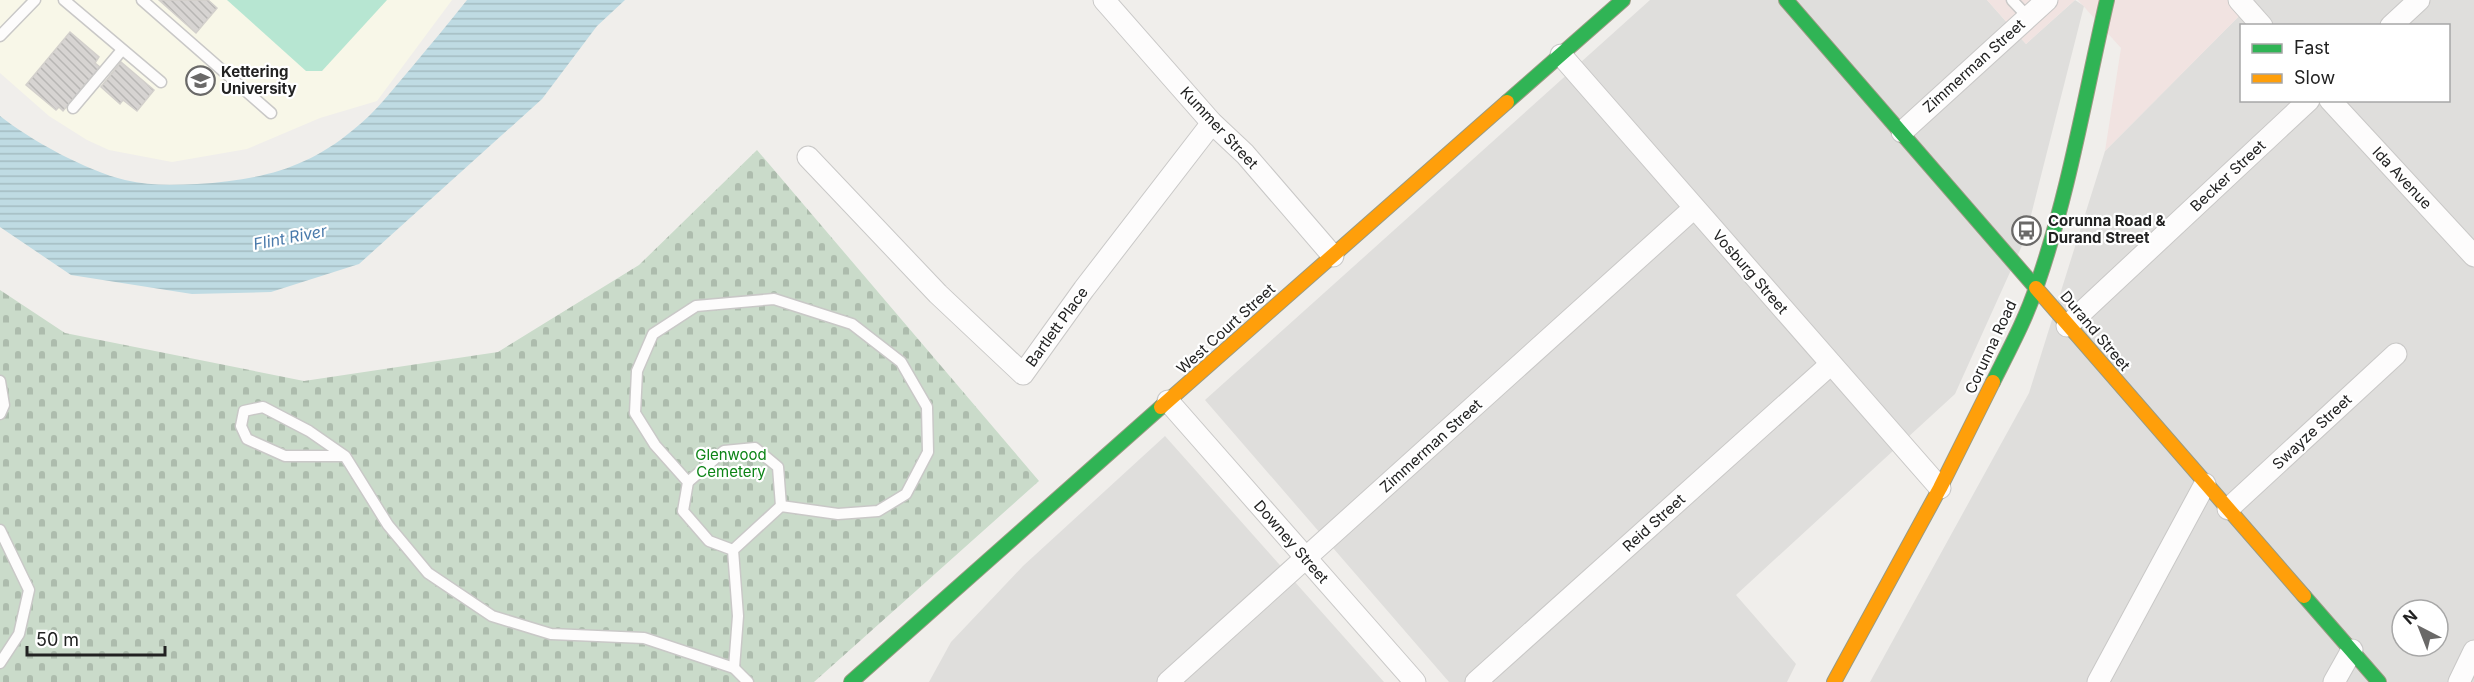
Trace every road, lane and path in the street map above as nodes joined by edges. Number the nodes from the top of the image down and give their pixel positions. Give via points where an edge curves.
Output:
1 (35, 0) edge
2 (64, 0) edge
3 (142, 0) edge
4 (1104, 0) edge
5 (1623, 0) edge
6 (1786, 0) edge
7 (2012, 0) edge
8 (2047, 0) edge
9 (2108, 0) edge
10 (2239, 0) edge
11 (2418, 0) edge
12 (2028, 17) junction
13 (2260, 24) edge
14 (2393, 24) edge
15 (0, 36) edge
16 (122, 50) junction
17 (1561, 55) junction
18 (161, 82) dead end
19 (2308, 102) edge
20 (2332, 102) edge
21 (73, 108) dead end
22 (271, 113) dead end
23 (1212, 123) junction
24 (1902, 132) junction
25 (808, 157) dead end
26 (1694, 208) junction
27 (1333, 256) junction
28 (2474, 256) edge
29 (2037, 286) junction
30 (2067, 326) junction
31 (2396, 354) dead end
32 (1831, 364) junction
33 (0, 381) edge
34 (1168, 402) junction
35 (0, 414) edge
36 (345, 456) junction
37 (688, 482) junction
38 (2205, 484) junction
39 (1940, 488) junction
40 (781, 506) junction
41 (2228, 509) junction
42 (0, 530) edge
43 (733, 550) junction
44 (1306, 559) junction
45 (2352, 650) junction
46 (2474, 651) edge
47 (0, 663) edge
48 (734, 668) junction
49 (748, 682) edge
50 (851, 682) edge
51 (1168, 682) edge
52 (1414, 682) edge
53 (1476, 682) edge
54 (1834, 682) edge
55 (2097, 682) edge
56 (2334, 682) edge
57 (2379, 682) edge
58 (2459, 682) edge

1 - 15 lane
2 - 16 lane
3 - 22 lane
4 - 23 street, Kummer Street
5 - 17 street, West Court Street
6 - 24 street, Durand Street
7 - 12 lane
8 - 12 street, Zimmerman Street
9 - 29 street, Corunna Road
10 - 13 street
11 - 14 street
12 - 24 street, Zimmerman Street
16 - 18 lane
16 - 21 lane
17 - 26 street, Vosburg Street
17 - 27 street, West Court Street
19 - 30 street, Becker Street
20 - 28 street, Ida Avenue
23 - 25 street, Bartlett Place via 1084,288 1023,374 938,294
23 - 27 street, Kummer Street via 1245,154
24 - 29 street, Durand Street
26 - 32 street, Vosburg Street
26 - 44 street, Zimmerman Street
27 - 34 street, West Court Street
29 - 30 street, Durand Street
29 - 39 street, Corunna Road
30 - 38 street, Durand Street
31 - 41 street, Swayze Street
32 - 39 street, Vosburg Street
32 - 53 street, Reid Street
33 - 35 lane via 4,405
34 - 44 street, Downey Street
34 - 50 street, West Court Street
36 - 36 lane via 263,407 244,411 241,426 247,439 285,456
36 - 48 lane via 388,525 428,573 492,616 551,634 644,638
37 - 40 lane via 724,450 755,448 778,467
37 - 40 lane via 655,445 635,412 637,371 653,334 696,306 774,299 861,330 901,362 927,407 928,452 906,494 878,511 838,514
37 - 43 lane via 683,511 709,541
38 - 41 street, Durand Street
38 - 55 street
39 - 54 street, Corunna Road
40 - 43 lane
41 - 45 street, Durand Street
42 - 47 lane via 29,590 19,634
43 - 48 lane via 738,616
44 - 51 street, Zimmerman Street
44 - 52 street, Downey Street
45 - 56 street
45 - 57 street, Durand Street
46 - 58 street
48 - 49 lane

